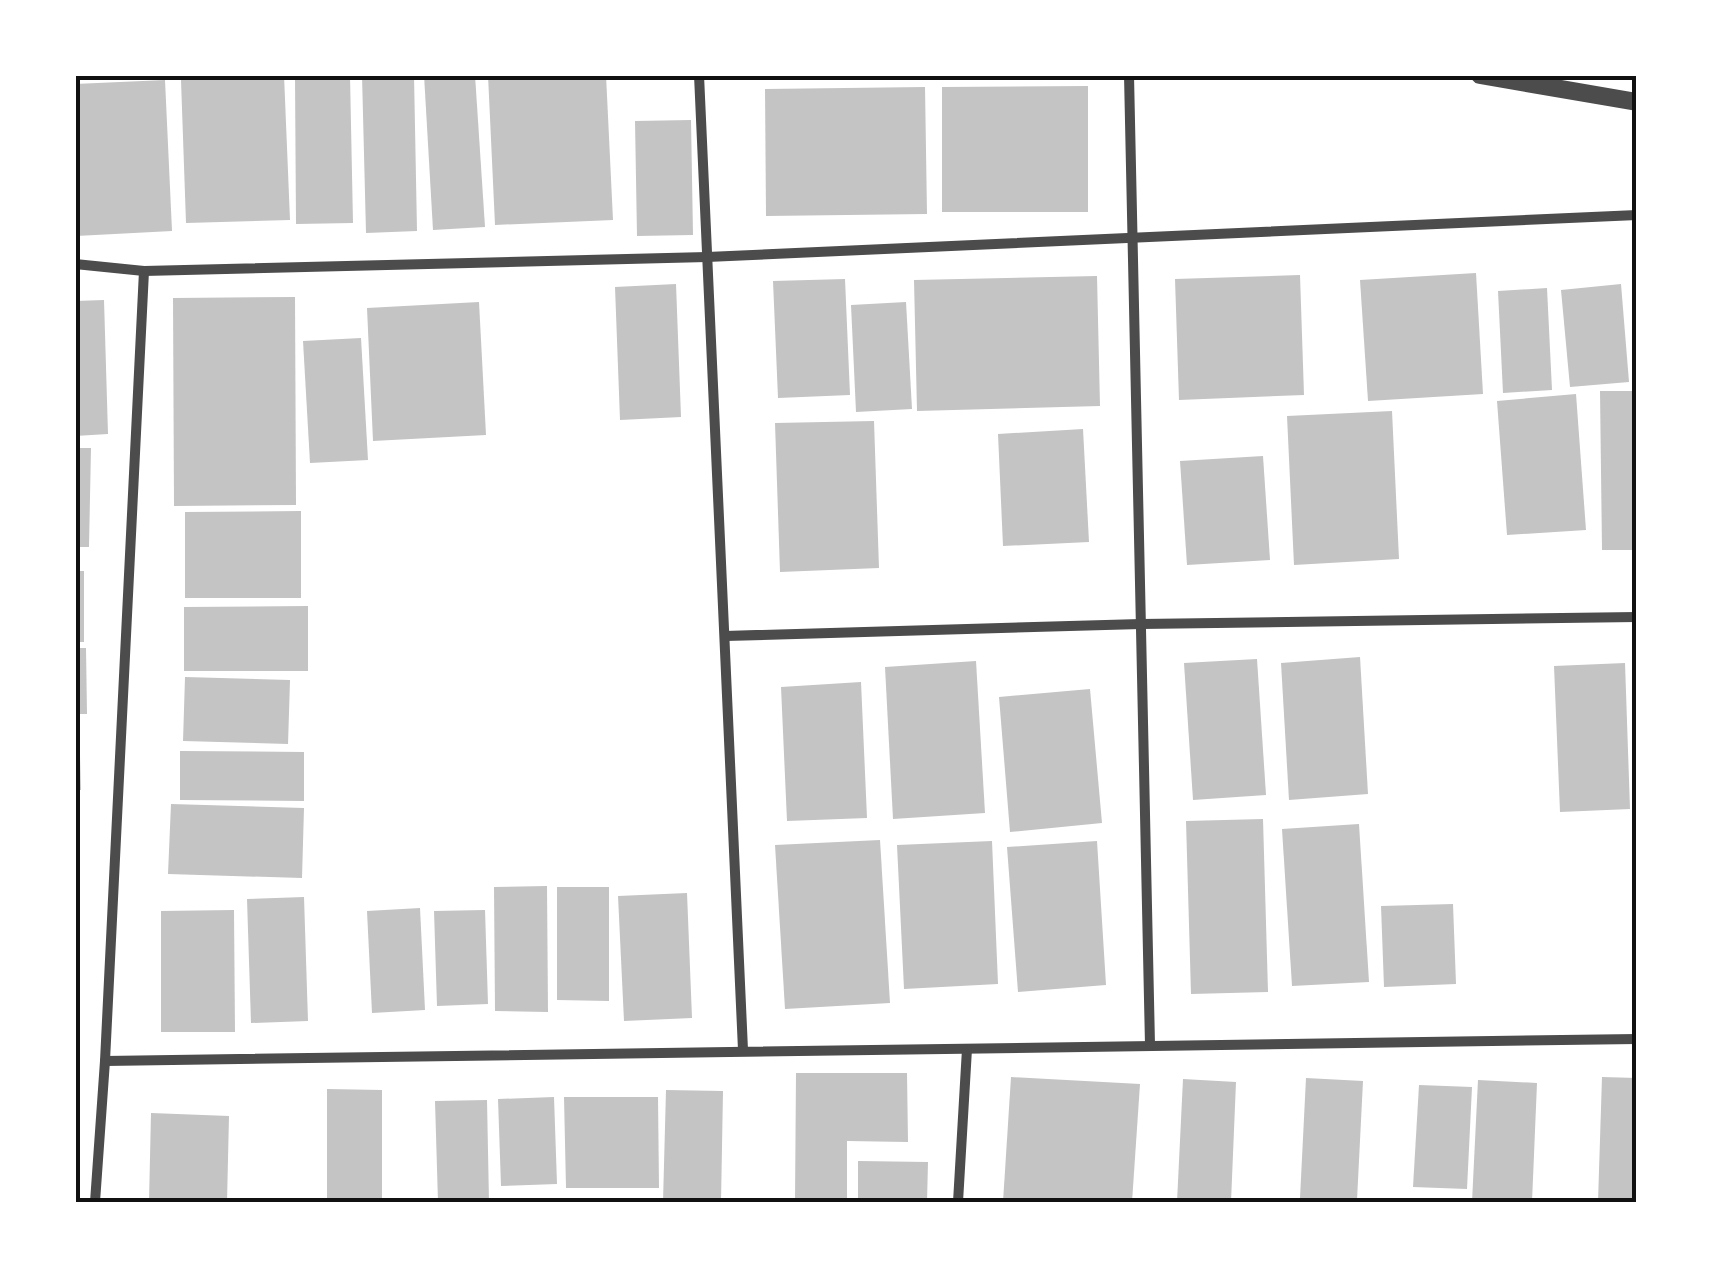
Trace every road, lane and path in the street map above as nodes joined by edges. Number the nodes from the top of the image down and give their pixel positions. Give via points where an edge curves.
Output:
1 (699, 75) edge
2 (1130, 75) edge
3 (1480, 75) edge
4 (1637, 102) edge
5 (1637, 215) edge
6 (1133, 237) junction
7 (708, 257) junction
8 (75, 264) edge
9 (144, 270) junction
10 (1637, 618) edge
11 (1141, 624) junction
12 (724, 636) junction
13 (1637, 1040) edge
14 (1150, 1044) junction
15 (968, 1049) junction
16 (743, 1050) junction
17 (105, 1061) junction
18 (95, 1202) edge
19 (958, 1202) edge

1 - 7 street
2 - 6 street
3 - 4 street
5 - 6 street
6 - 7 street
6 - 11 street
7 - 9 street
7 - 12 street
8 - 9 street
9 - 17 street
10 - 11 street
11 - 12 street
11 - 14 street
12 - 16 street
13 - 14 street
14 - 15 street
15 - 16 street
15 - 19 street
16 - 17 street
17 - 18 street

